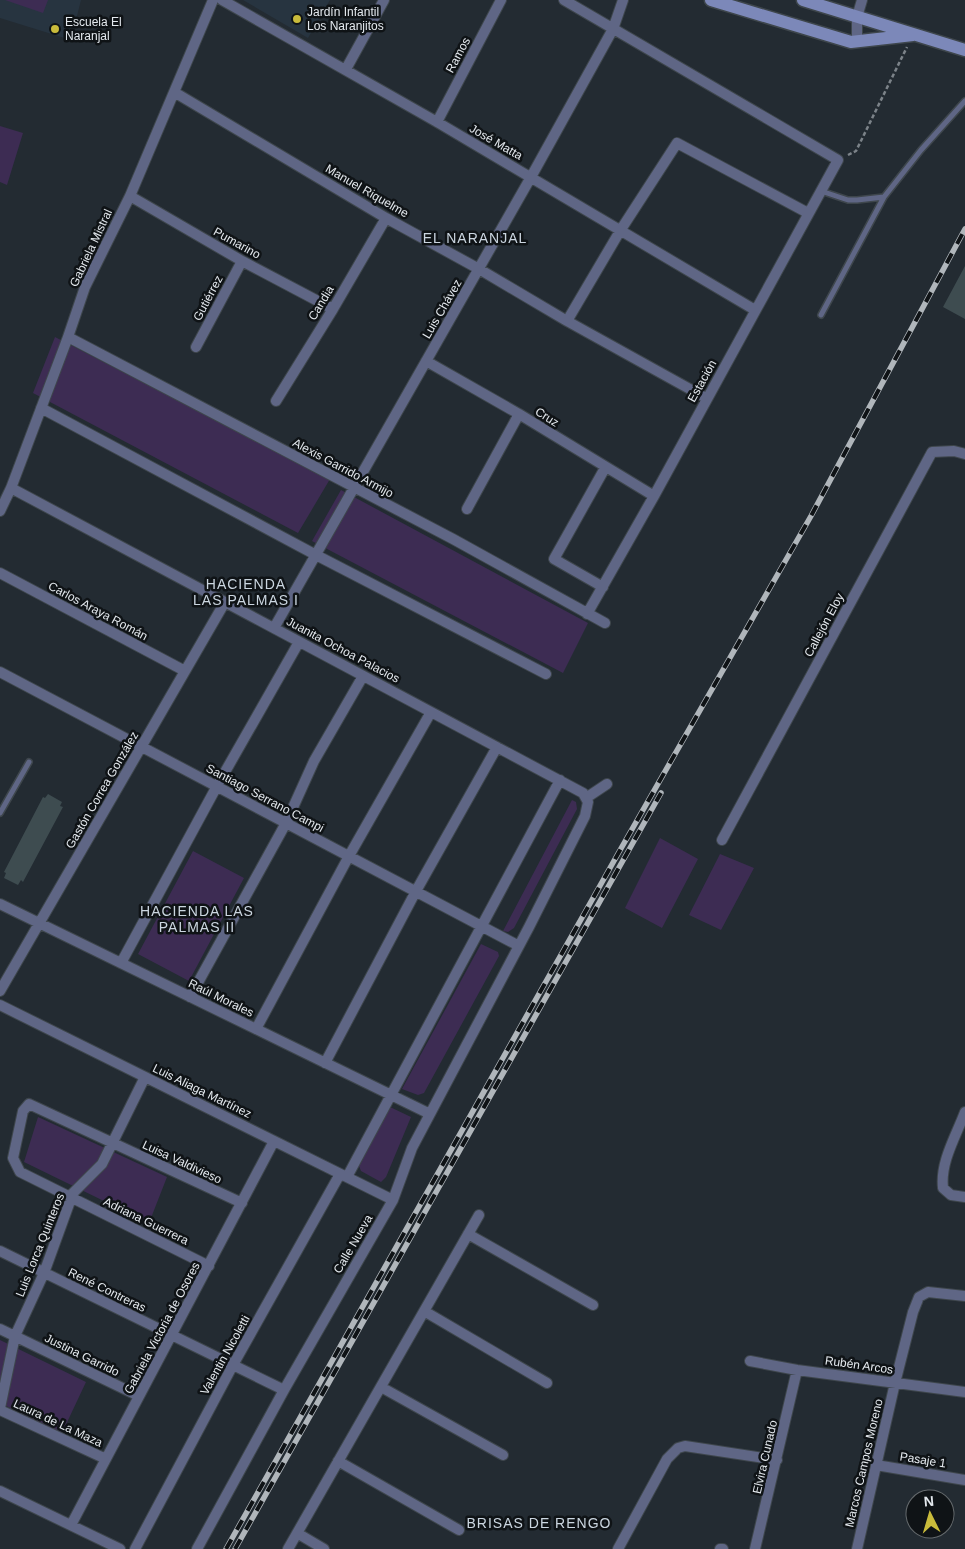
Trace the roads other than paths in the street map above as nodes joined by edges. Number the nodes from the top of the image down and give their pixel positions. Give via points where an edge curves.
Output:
1 (213, 0) edge
2 (222, 0) edge
3 (384, 0) edge
4 (501, 0) edge
5 (564, 0) edge
6 (623, 0) edge
7 (711, 0) edge
8 (803, 0) edge
9 (862, 0) edge
10 (857, 17) junction
11 (613, 29) junction
12 (913, 35) junction
13 (857, 42) junction
14 (965, 50) edge
15 (346, 69) junction
16 (174, 92) junction
17 (965, 101) edge
18 (437, 122) junction
19 (532, 177) junction
20 (820, 191) junction
21 (130, 196) junction
22 (884, 196) junction
23 (808, 213) junction
24 (386, 218) junction
25 (620, 231) junction
26 (242, 261) junction
27 (479, 269) junction
28 (333, 309) junction
29 (755, 310) junction
30 (821, 315) dead end
31 (567, 321) junction
32 (68, 336) junction
33 (196, 347) dead end
34 (426, 361) junction
35 (706, 398) junction
36 (276, 401) dead end
37 (41, 408) junction
38 (519, 414) junction
39 (965, 454) edge
40 (606, 468) junction
41 (11, 488) junction
42 (354, 488) junction
43 (654, 496) junction
44 (467, 509) dead end
45 (0, 511) edge
46 (316, 555) junction
47 (0, 573) edge
48 (603, 587) junction
49 (225, 602) junction
50 (587, 614) junction
51 (605, 623) dead end
52 (274, 628) junction
53 (299, 642) junction
54 (185, 671) junction
55 (0, 672) edge
56 (546, 674) dead end
57 (364, 676) junction
58 (431, 712) junction
59 (141, 747) junction
60 (497, 747) junction
61 (29, 762) dead end
62 (560, 780) junction
63 (607, 784) dead end
64 (217, 786) junction
65 (585, 795) junction
66 (0, 813) edge
67 (286, 823) junction
68 (722, 840) dead end
69 (349, 856) junction
70 (416, 891) junction
71 (0, 904) edge
72 (39, 923) junction
73 (482, 926) junction
74 (519, 946) junction
75 (121, 963) junction
76 (0, 991) edge
77 (190, 997) junction
78 (0, 1005) edge
79 (256, 1029) junction
80 (325, 1063) junction
81 (145, 1077) junction
82 (391, 1095) junction
83 (965, 1112) edge
84 (430, 1114) junction
85 (274, 1141) junction
86 (112, 1143) junction
87 (344, 1175) junction
88 (965, 1197) edge
89 (72, 1198) junction
90 (393, 1200) junction
91 (242, 1203) junction
92 (479, 1215) dead end
93 (468, 1234) junction
94 (0, 1251) edge
95 (209, 1266) junction
96 (44, 1273) junction
97 (965, 1296) edge
98 (593, 1305) dead end
99 (424, 1311) junction
100 (0, 1330) edge
101 (173, 1335) junction
102 (15, 1336) junction
103 (750, 1361) dead end
104 (233, 1365) junction
105 (797, 1370) junction
106 (547, 1383) dead end
107 (895, 1383) junction
108 (381, 1386) junction
109 (284, 1390) junction
110 (965, 1392) edge
111 (139, 1396) junction
112 (0, 1409) edge
113 (503, 1455) dead end
114 (106, 1459) junction
115 (777, 1460) junction
116 (338, 1461) junction
117 (876, 1466) junction
118 (965, 1480) edge
119 (0, 1491) edge
120 (71, 1526) junction
121 (459, 1530) dead end
122 (297, 1533) junction
123 (120, 1549) edge
124 (135, 1549) edge
125 (197, 1549) edge
126 (288, 1549) edge
127 (324, 1549) edge
128 (618, 1549) edge
129 (755, 1549) edge
130 (857, 1549) edge

1 - 16 street, Gabriela Mistral
2 - 15 street, José Matta
3 - 15 street
4 - 18 street, Ramos
5 - 11 street
6 - 11 street, Luis Chávez
7 - 13 main road
8 - 10 main road
9 - 10 street
10 - 12 main road
10 - 13 street
11 - 19 street, Luis Chávez
11 - 20 street, Estación via 838,160
12 - 13 main road
12 - 14 main road
15 - 18 street, José Matta
16 - 21 street, Gabriela Mistral
16 - 24 street, Manuel Riquelme
17 - 22 lane
18 - 19 street, José Matta
19 - 25 street, José Matta
19 - 27 street, Luis Chávez
20 - 22 lane via 848,200
20 - 23 street, Estación
21 - 26 street, Pumarino
21 - 32 street, Gabriela Mistral via 85,287
22 - 30 lane
23 - 25 street via 677,143
23 - 29 street, Estación
24 - 27 street, Manuel Riquelme
24 - 28 street, Candia
25 - 29 street, José Matta
25 - 31 street
26 - 28 street, Pumarino
26 - 33 street, Gutiérrez
27 - 31 street, Manuel Riquelme
27 - 34 street, Luis Chávez
28 - 36 street, Candia
29 - 35 street, Estación
31 - 35 street, Manuel Riquelme
32 - 37 street, Gabriela Mistral
32 - 42 street, Alexis Garrido Armijo
34 - 38 street, Cruz
34 - 42 street, Luis Chávez
35 - 43 street, Estación
37 - 41 street, Gabriela Mistral
37 - 46 street
38 - 40 street, Cruz
38 - 44 street
39 - 68 street, Callejón Eloy via 932,452
40 - 43 street, Cruz
40 - 48 street via 554,559
41 - 45 street, Gabriela Mistral
41 - 49 street, Juanita Ochoa Palacios
42 - 46 street, Luis Chávez
42 - 50 street, Alexis Garrido Armijo
43 - 48 street, Estación
46 - 52 street, Luis Chávez
46 - 56 street
47 - 54 street, Carlos Araya Román
48 - 50 street, Estación
49 - 52 street, Juanita Ochoa Palacios
49 - 54 street, Gastón Correa González
50 - 51 street, Alexis Garrido Armijo
52 - 53 street, Juanita Ochoa Palacios
53 - 57 street, Juanita Ochoa Palacios
53 - 64 street
54 - 59 street, Gastón Correa González
55 - 59 street, Santiago Serrano Campi
57 - 58 street, Juanita Ochoa Palacios
57 - 67 street via 314,761
58 - 60 street, Juanita Ochoa Palacios
58 - 69 street
59 - 64 street, Santiago Serrano Campi
59 - 72 street, Gastón Correa González
60 - 62 street, Juanita Ochoa Palacios
60 - 70 street
61 - 66 lane
62 - 65 street, Juanita Ochoa Palacios
62 - 73 street, Valentin Nicoletti
63 - 65 street
64 - 67 street, Santiago Serrano Campi
64 - 75 street
65 - 74 street, Calle Nueva via 588,802 585,816
67 - 69 street, Santiago Serrano Campi
67 - 77 street
69 - 70 street, Santiago Serrano Campi
69 - 79 street
70 - 73 street, Santiago Serrano Campi
70 - 80 street
71 - 72 street, Raúl Morales
72 - 75 street, Raúl Morales
72 - 76 street, Gastón Correa González
73 - 74 street, Santiago Serrano Campi
73 - 82 street, Valentin Nicoletti
74 - 84 street, Calle Nueva
75 - 77 street, Raúl Morales
77 - 79 street, Raúl Morales
78 - 81 street, Luis Aliaga Martínez
79 - 80 street, Raúl Morales
80 - 82 street, Raúl Morales
81 - 85 street, Luis Aliaga Martínez
81 - 86 street, Luis Lorca Quinteros
82 - 84 street, Raúl Morales
82 - 87 street, Valentin Nicoletti
83 - 88 street via 942,1177 943,1188 951,1195
84 - 90 street, Calle Nueva via 412,1148
85 - 87 street, Luis Aliaga Martínez
85 - 91 street, Gabriela Victoria de Osores
86 - 89 street, Luis Lorca Quinteros via 102,1164
86 - 89 street, Luisa Valdivieso via 29,1104 23,1111 13,1158 20,1172
86 - 91 street, Luisa Valdivieso
87 - 90 street, Luis Aliaga Martínez
87 - 104 street, Valentin Nicoletti
89 - 95 street, Adriana Guerrera
89 - 96 street, Luis Lorca Quinteros
90 - 109 street, Calle Nueva
91 - 95 street, Gabriela Victoria de Osores
92 - 93 street
93 - 98 street
93 - 99 street
94 - 96 street, René Contreras
95 - 101 street, Gabriela Victoria de Osores
96 - 101 street, René Contreras
96 - 102 street, Luis Lorca Quinteros
97 - 107 street, Marcos Campos Moreno via 928,1292 919,1297
99 - 106 street
99 - 108 street
100 - 102 street, Justina Garrido
101 - 104 street, René Contreras
101 - 111 street, Gabriela Victoria de Osores
102 - 111 street, Justina Garrido
102 - 112 street, Luis Lorca Quinteros
103 - 105 street, Rubén Arcos
104 - 109 street, René Contreras
104 - 124 street, Valentin Nicoletti
105 - 107 street, Rubén Arcos
105 - 115 street, Elvira Cunado
107 - 110 street, Rubén Arcos
107 - 117 street, Marcos Campos Moreno
108 - 113 street
108 - 116 street
109 - 125 street, Calle Nueva
111 - 114 street, Gabriela Victoria de Osores
112 - 114 street, Laura de La Maza
114 - 120 street, Gabriela Victoria de Osores
115 - 128 street via 685,1446 678,1448 667,1459
115 - 129 street, Elvira Cunado
116 - 121 street
116 - 122 street
117 - 118 street, Pasaje 1
117 - 130 street, Marcos Campos Moreno
119 - 120 street
120 - 123 street
122 - 126 street
122 - 127 street

